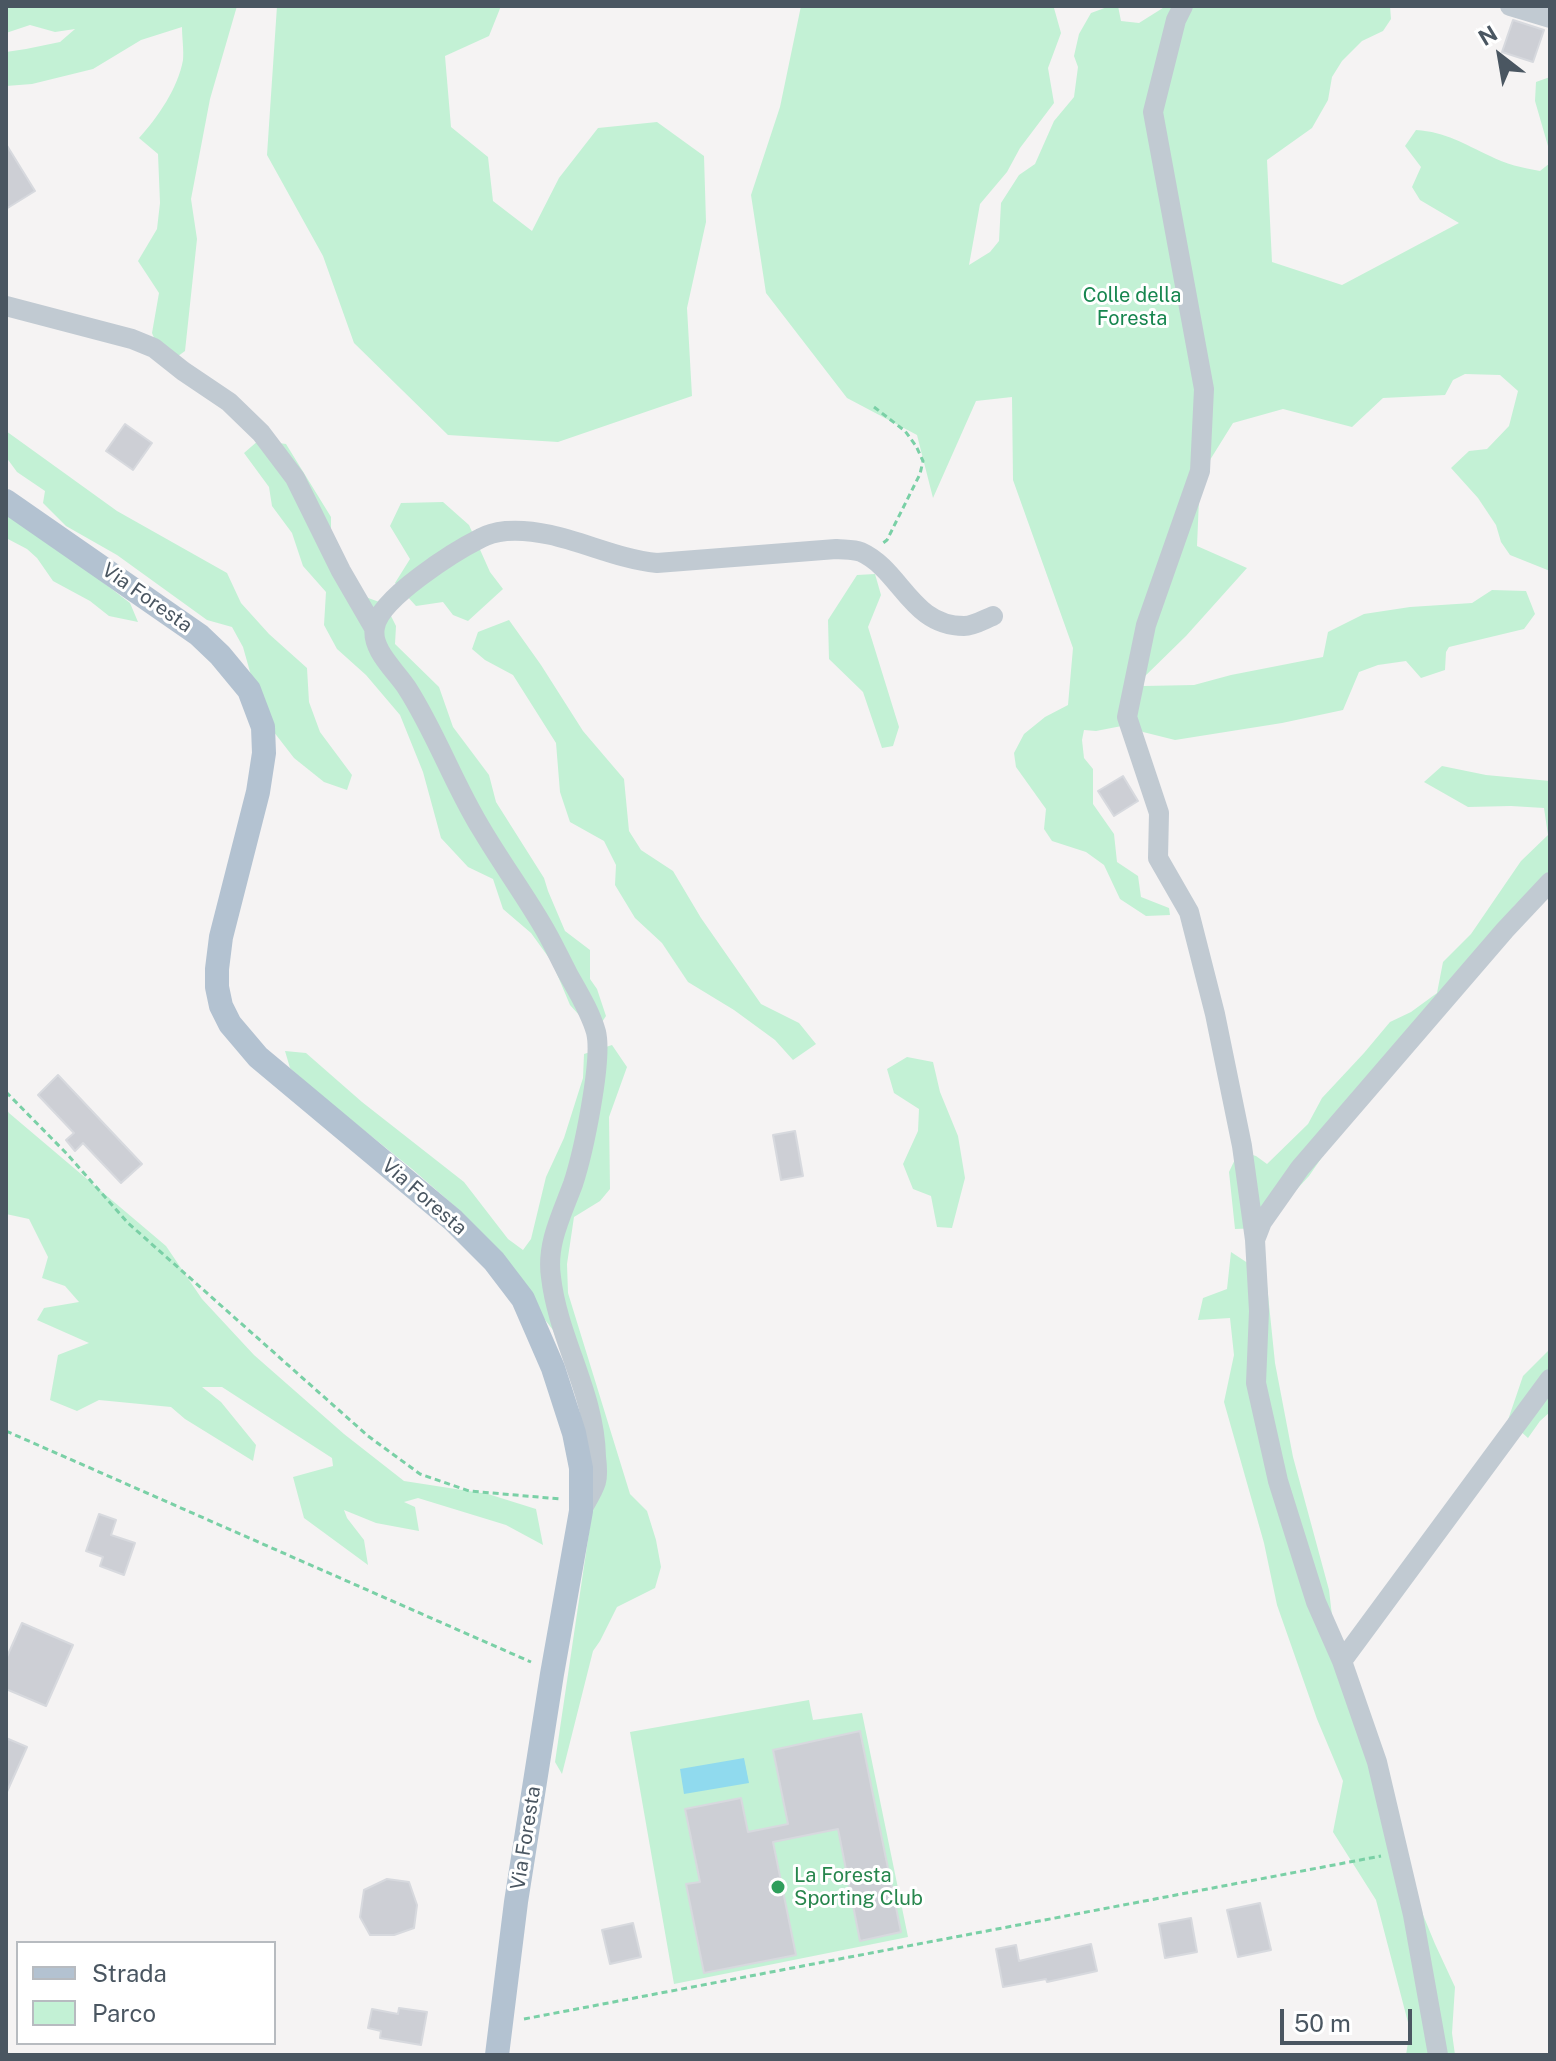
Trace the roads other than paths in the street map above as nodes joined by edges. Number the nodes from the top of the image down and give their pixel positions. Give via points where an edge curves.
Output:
1 (1183, 6) edge
2 (1510, 6) edge
3 (1550, 18) edge
4 (6, 306) edge
5 (6, 501) edge
6 (993, 616) dead end
7 (374, 628) junction
8 (1550, 882) edge
9 (1255, 1240) junction
10 (1550, 1379) edge
11 (581, 1511) junction
12 (1342, 1661) junction
13 (497, 2055) edge
14 (1438, 2055) edge

1 - 9 street via 1153,112 1204,389 1200,471 1146,625 1127,717 1159,813 1158,858 1189,912 1215,1014
2 - 3 street
4 - 7 street via 154,348 229,402 295,478
5 - 11 main road, Via Foresta via 199,635 249,690 263,727 264,753 221,937 221,1006 258,1057 453,1220 523,1299 574,1433
6 - 7 street via 967,627 929,617 874,559 857,550 657,563 527,531 505,531 484,536 405,588
7 - 11 street via 378,647 408,689 481,828 542,925 596,1034 588,1122 550,1253 555,1303 591,1409 596,1449 597,1480
8 - 9 street via 1300,1168
9 - 12 street via 1256,1383 1283,1496 1316,1602
10 - 12 street
11 - 13 main road, Via Foresta via 516,1902
12 - 14 street via 1377,1762 1413,1915

